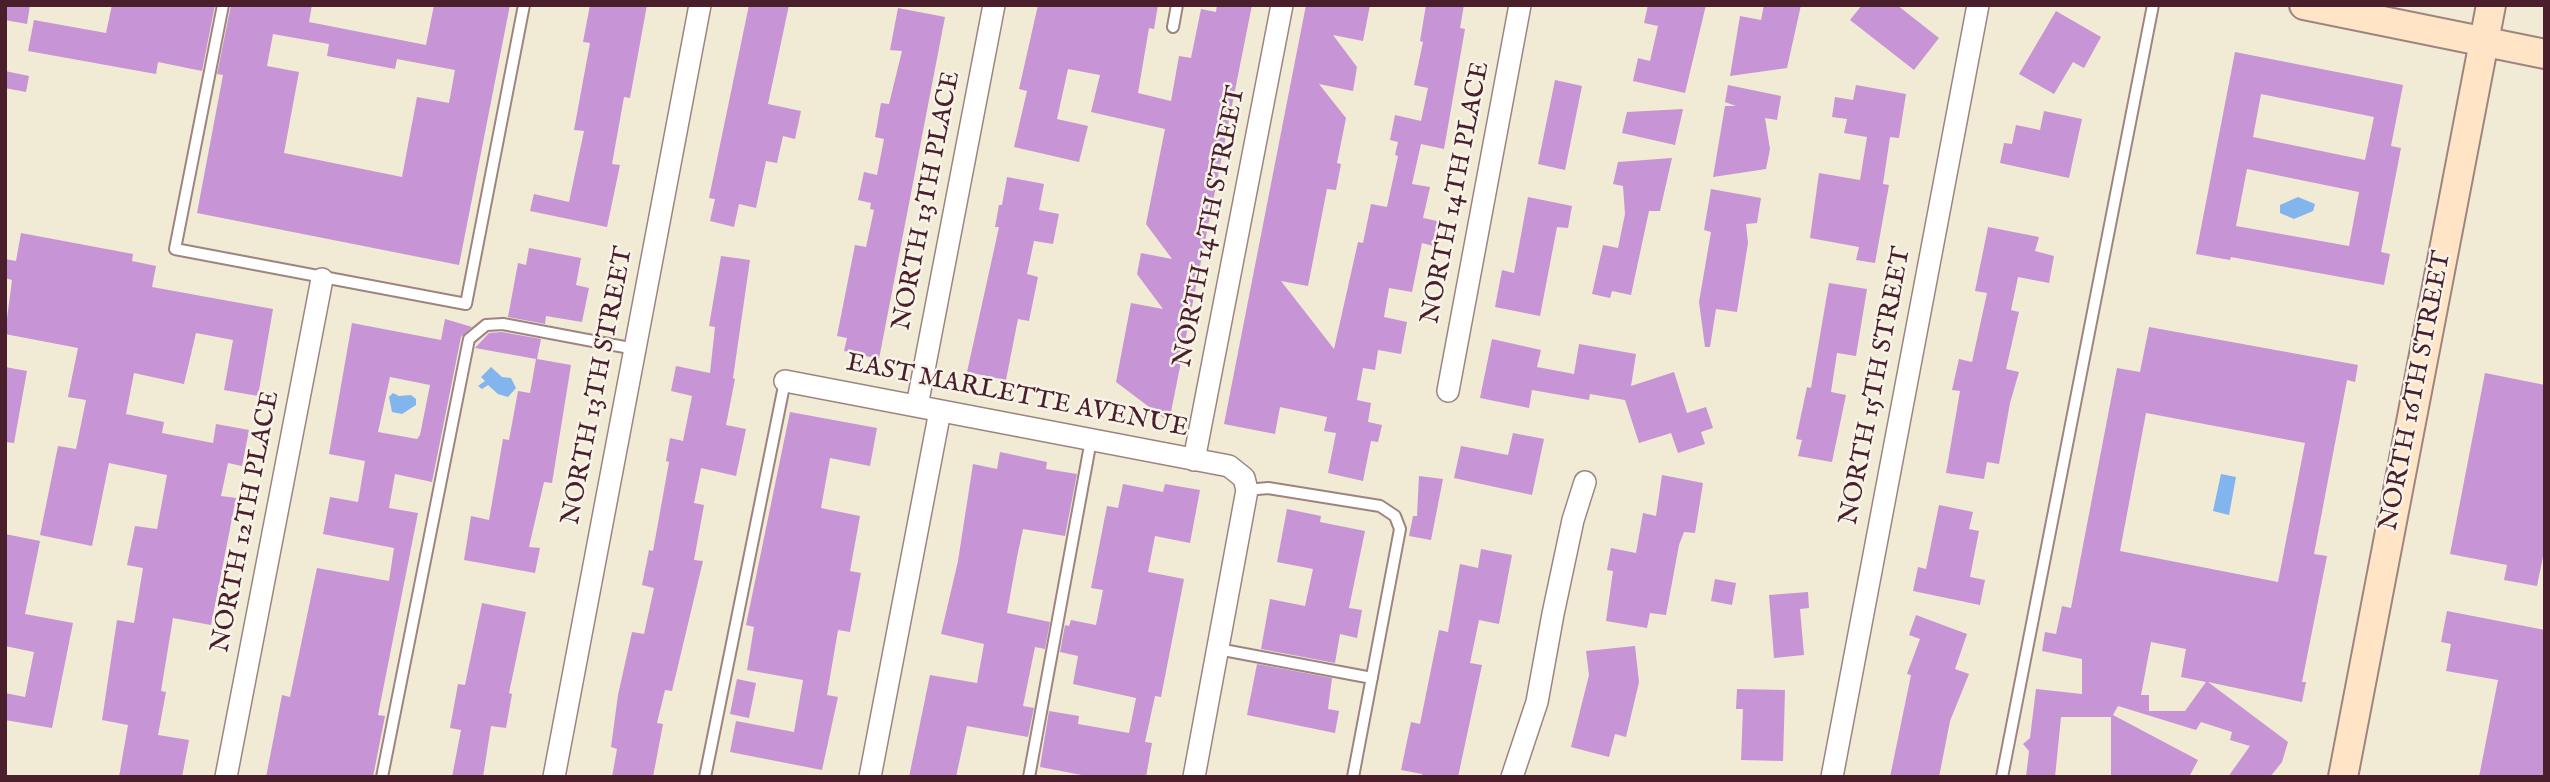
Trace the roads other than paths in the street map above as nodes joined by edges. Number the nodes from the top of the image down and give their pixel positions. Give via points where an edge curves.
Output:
1 (223, 5) edge
2 (524, 5) edge
3 (700, 5) edge
4 (994, 5) edge
5 (1177, 5) edge
6 (1282, 5) edge
7 (1521, 5) edge
8 (1978, 5) edge
9 (2153, 5) edge
10 (2304, 5) edge
11 (2491, 5) edge
12 (2387, 14) edge
13 (1173, 27) dead end
14 (2484, 42) junction
15 (2545, 54) edge
16 (322, 279) junction
17 (635, 349) junction
18 (785, 381) joint
19 (1448, 391) dead end
20 (917, 406) junction
21 (940, 411) junction
22 (1091, 440) junction
23 (1194, 460) junction
24 (1585, 482) dead end
25 (1247, 490) junction
26 (1217, 649) junction
27 (1372, 678) junction
28 (226, 777) edge
29 (382, 777) edge
30 (554, 777) edge
31 (705, 777) edge
32 (870, 777) edge
33 (1030, 777) edge
34 (1194, 777) edge
35 (1353, 777) edge
36 (1512, 777) edge
37 (1832, 777) edge
38 (2002, 777) edge
39 (2343, 777) edge

1 - 16 lane via 175,249
2 - 16 lane via 466,304
3 - 17 street, NORTH 13TH STREET
4 - 20 street, NORTH 13TH PLACE
5 - 13 lane
6 - 23 street, NORTH 14TH STREET
7 - 19 street, NORTH 14TH PLACE
8 - 37 street, NORTH 15TH STREET
9 - 38 lane
10 - 12 main road
11 - 14 main road, NORTH 16TH STREET
12 - 14 main road
14 - 15 main road
14 - 39 main road, NORTH 16TH STREET
16 - 28 street, NORTH 12TH PLACE
17 - 29 lane via 503,324 486,325 469,339
17 - 30 street, NORTH 13TH STREET
18 - 20 street, EAST MARLETTE AVENUE
18 - 31 lane
20 - 21 street, EAST MARLETTE AVENUE
21 - 22 street, EAST MARLETTE AVENUE
21 - 32 street
22 - 23 street, EAST MARLETTE AVENUE
22 - 33 lane
23 - 25 street, EAST MARLETTE AVENUE via 1237,471
24 - 36 street via 1555,601 1537,702
25 - 26 street
25 - 27 lane via 1268,488 1380,506 1395,516 1400,529
26 - 27 lane
26 - 34 street
27 - 35 lane

